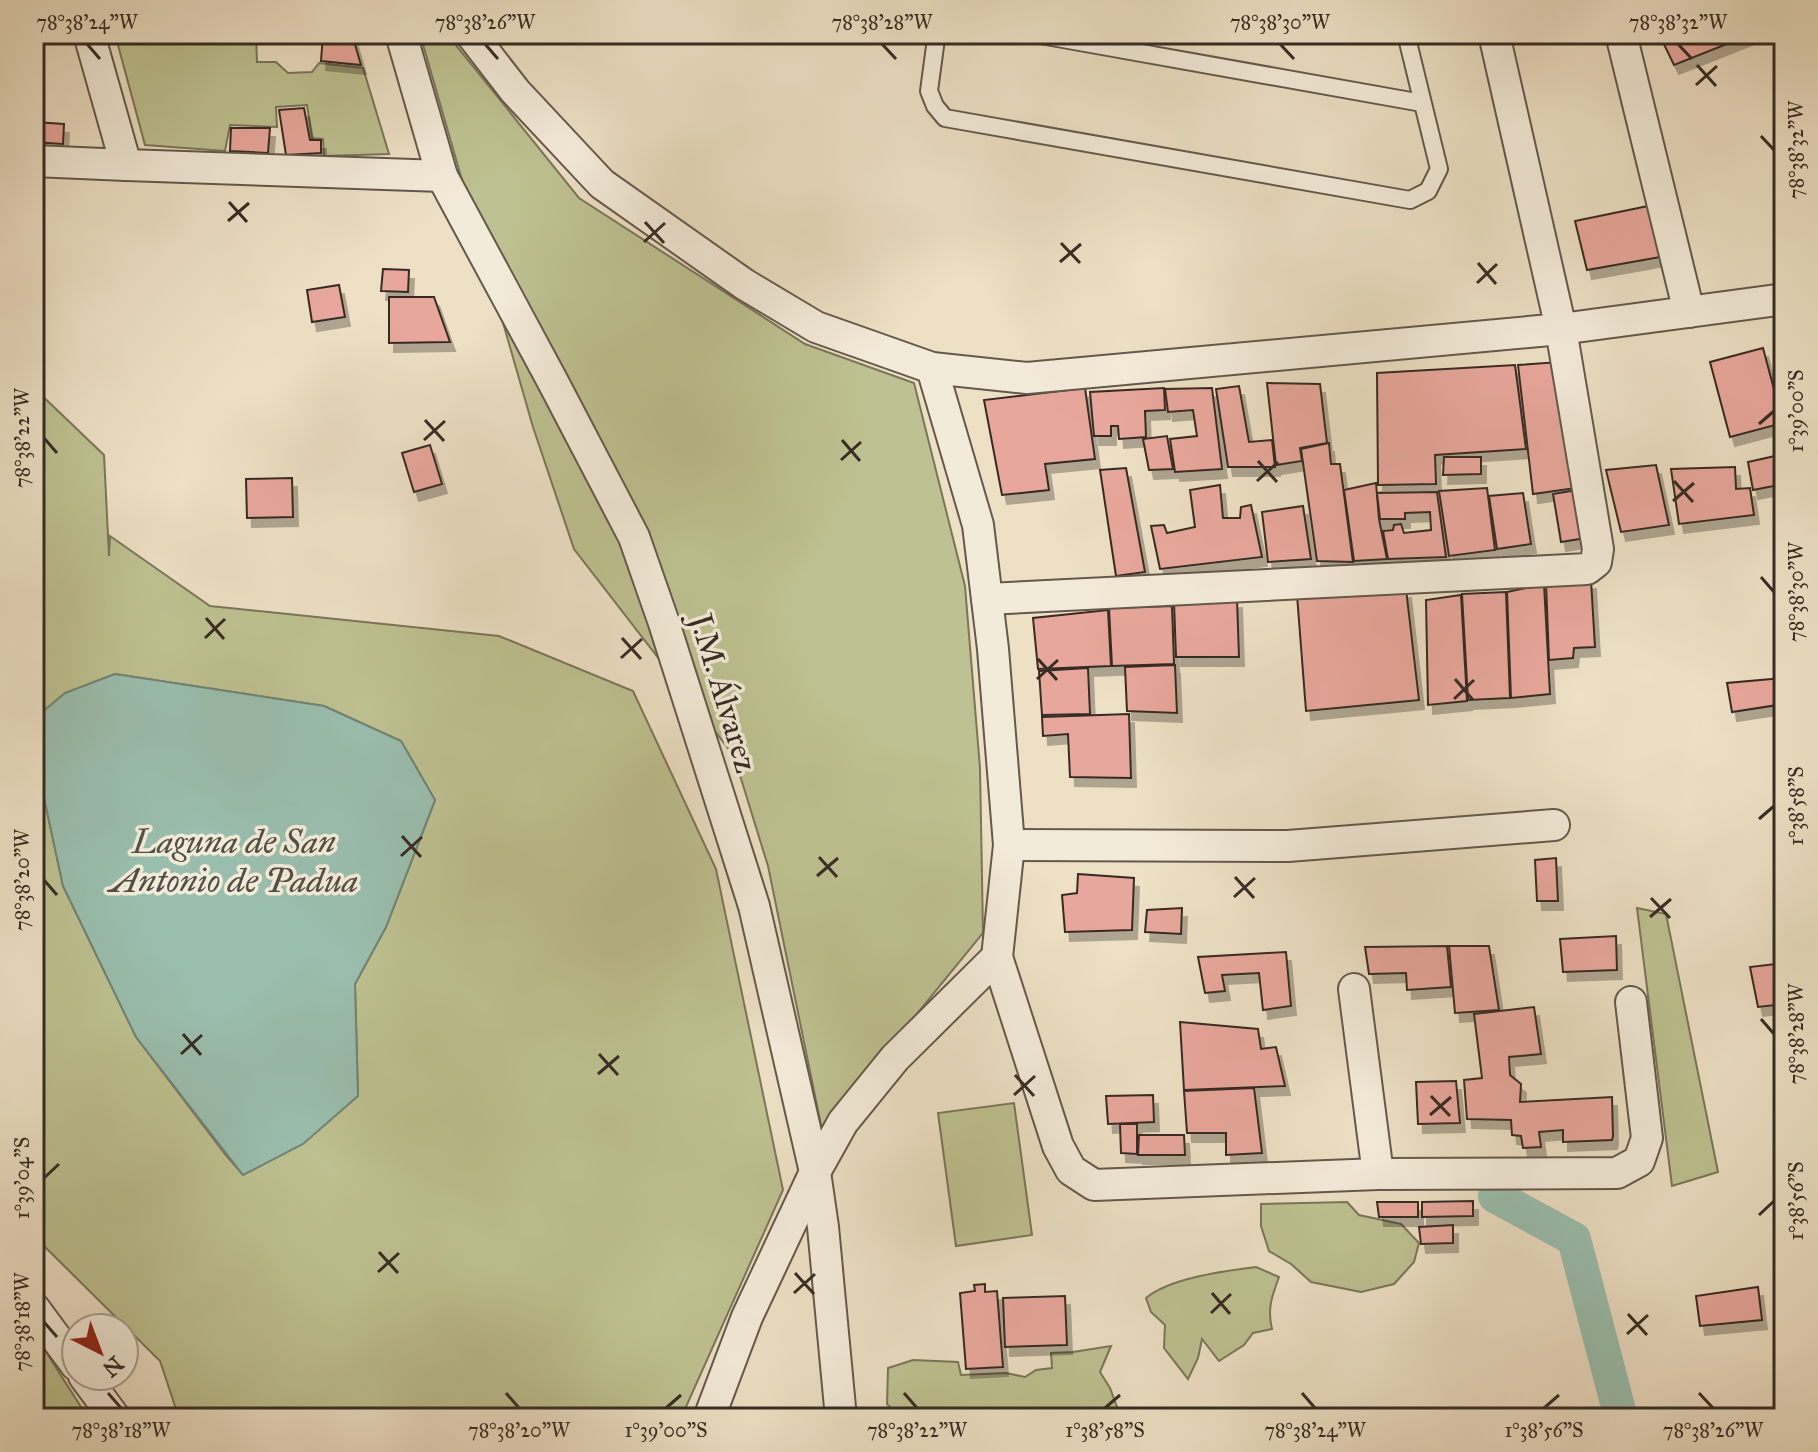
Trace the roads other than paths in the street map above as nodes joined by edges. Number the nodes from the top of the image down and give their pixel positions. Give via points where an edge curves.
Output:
1 (89, 34) edge
2 (401, 34) edge
3 (471, 34) edge
4 (941, 34) edge
5 (1035, 34) edge
6 (1406, 34) edge
7 (1494, 34) edge
8 (1621, 34) edge
9 (1422, 103) junction
10 (34, 161) edge
11 (126, 165) junction
12 (442, 176) junction
13 (1784, 299) edge
14 (1689, 312) junction
15 (1561, 329) junction
16 (932, 368) junction
17 (987, 599) junction
18 (1554, 825) dead end
19 (1009, 845) junction
20 (997, 957) junction
21 (1354, 989) dead end
22 (1631, 1002) dead end
23 (815, 1172) junction
24 (1378, 1174) junction
25 (34, 1308) edge
26 (60, 1343) edge
27 (96, 1392) edge
28 (115, 1418) edge
29 (709, 1418) edge
30 (841, 1418) edge

1 - 11 street
2 - 12 street, J.M. Álvarez
3 - 16 street via 515,91 602,184 744,284 816,327
4 - 9 lane via 929,91 945,118 1410,200 1428,191 1439,169
5 - 9 lane
6 - 9 lane
7 - 15 street
8 - 14 street
10 - 11 street
11 - 12 street
12 - 23 street, J.M. Álvarez via 634,537 754,906
13 - 14 street
14 - 15 street
15 - 16 street via 1027,378
15 - 17 street via 1598,549 1596,562 1587,569
16 - 17 street via 978,525
17 - 19 street
18 - 19 street via 1288,846
19 - 20 street
20 - 23 street via 895,1058 843,1122
20 - 24 street via 1058,1146 1071,1170 1094,1185
21 - 24 street
22 - 24 street via 1647,1138 1639,1161 1617,1173
23 - 29 street via 747,1317
23 - 30 street, J.M. Álvarez
25 - 26 street
27 - 28 street

